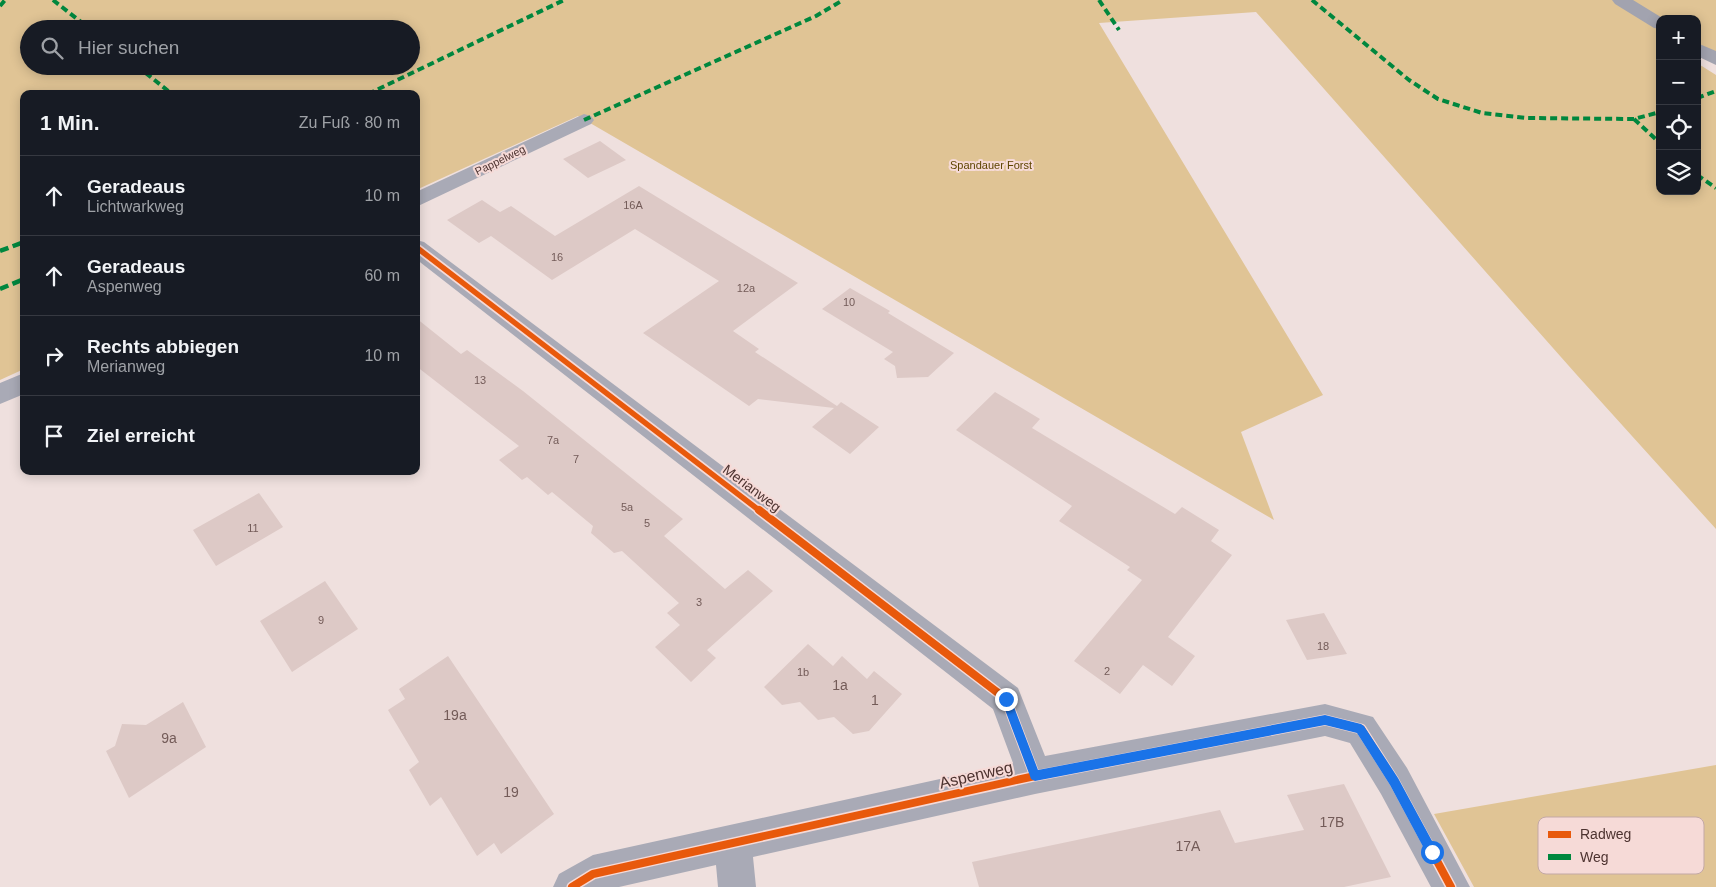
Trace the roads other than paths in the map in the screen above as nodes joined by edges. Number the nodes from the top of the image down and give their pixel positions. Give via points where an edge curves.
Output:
1 (1621, 0) edge
2 (1656, 22) edge
3 (1701, 50) edge
4 (1716, 59) edge
5 (584, 120) dead end
6 (420, 198) edge
7 (420, 250) edge
8 (20, 385) edge
9 (0, 394) edge
10 (1035, 776) junction
11 (733, 844) junction
12 (572, 887) edge
13 (737, 887) edge
14 (1451, 887) edge

1 - 2 main road
3 - 4 main road
5 - 6 street, Pappelweg
7 - 10 street, Merianweg via 1006,699
8 - 9 street
10 - 11 street, Aspenweg
10 - 14 street, Aspenweg via 1325,720 1361,729 1394,781
11 - 12 street, Aspenweg via 593,874
11 - 13 street

